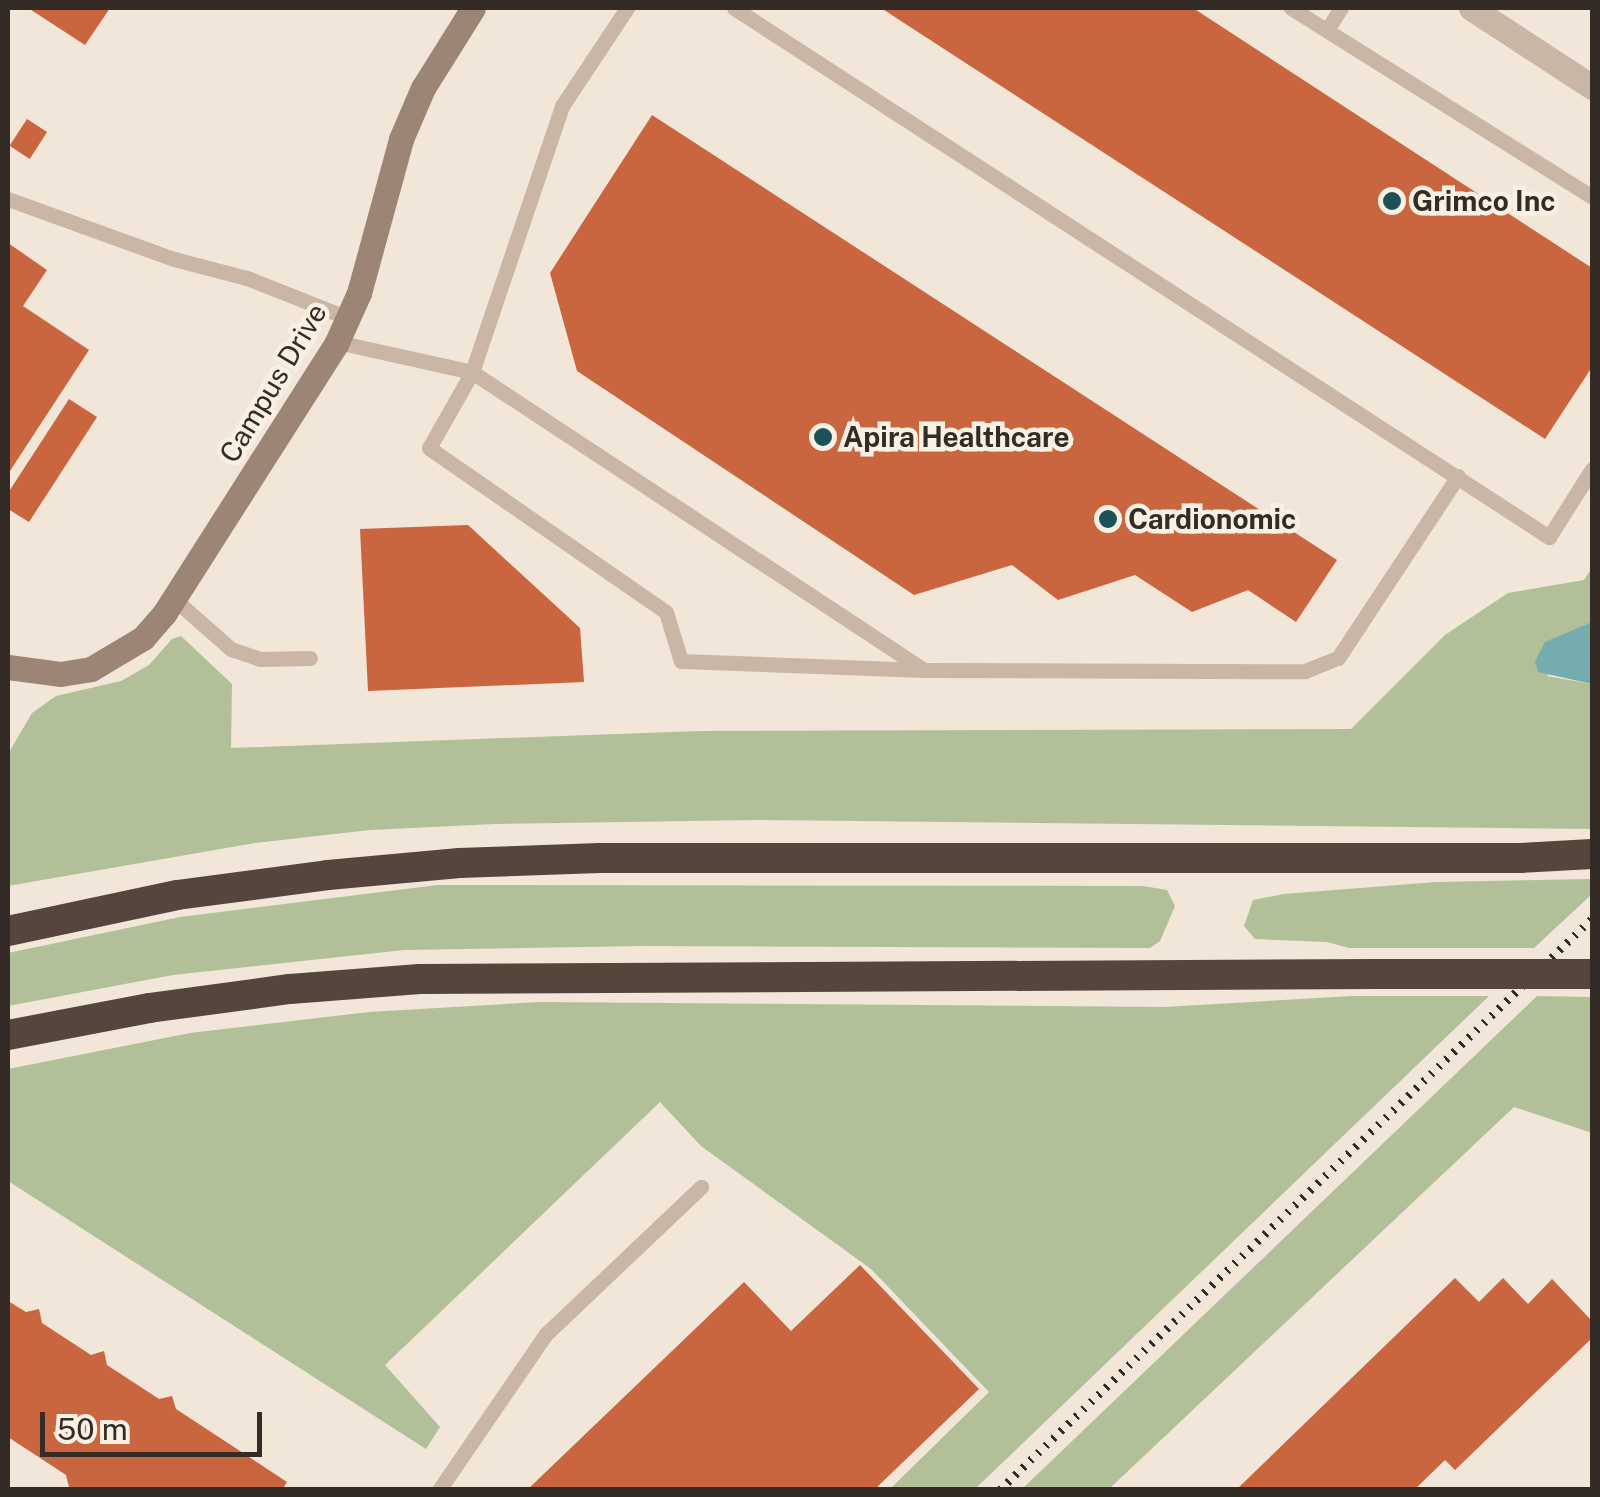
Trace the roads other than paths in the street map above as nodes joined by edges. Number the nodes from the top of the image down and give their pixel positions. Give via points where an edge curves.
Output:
1 (473, 8) edge
2 (627, 8) edge
3 (734, 8) edge
4 (1291, 8) edge
5 (1341, 8) edge
6 (1470, 8) edge
7 (1327, 30) junction
8 (1592, 87) edge
9 (1592, 197) edge
10 (8, 199) edge
11 (348, 318) junction
12 (336, 342) junction
13 (472, 372) junction
14 (1592, 469) edge
15 (1458, 476) junction
16 (174, 598) junction
17 (310, 658) dead end
18 (8, 667) edge
19 (924, 670) junction
20 (1592, 854) edge
21 (8, 930) edge
22 (1592, 974) edge
23 (8, 1035) edge
24 (701, 1187) dead end
25 (439, 1490) edge

1 - 11 street, Campus Drive via 400,138
2 - 13 lane via 562,106
3 - 15 lane
4 - 7 lane
5 - 7 lane
6 - 8 street
7 - 9 lane
10 - 11 lane
11 - 12 street, Campus Drive
12 - 13 lane
12 - 16 street, Campus Drive
13 - 19 lane
13 - 19 lane via 429,448 666,612 681,661
14 - 15 lane via 1549,536
15 - 19 lane via 1338,658 1305,671
16 - 17 lane via 232,648 260,659
16 - 18 street, Campus Drive via 143,638 91,669 60,674
20 - 21 highway via 459,863 177,895
22 - 23 highway, bridge via 420,979 150,1008
24 - 25 lane via 546,1334

